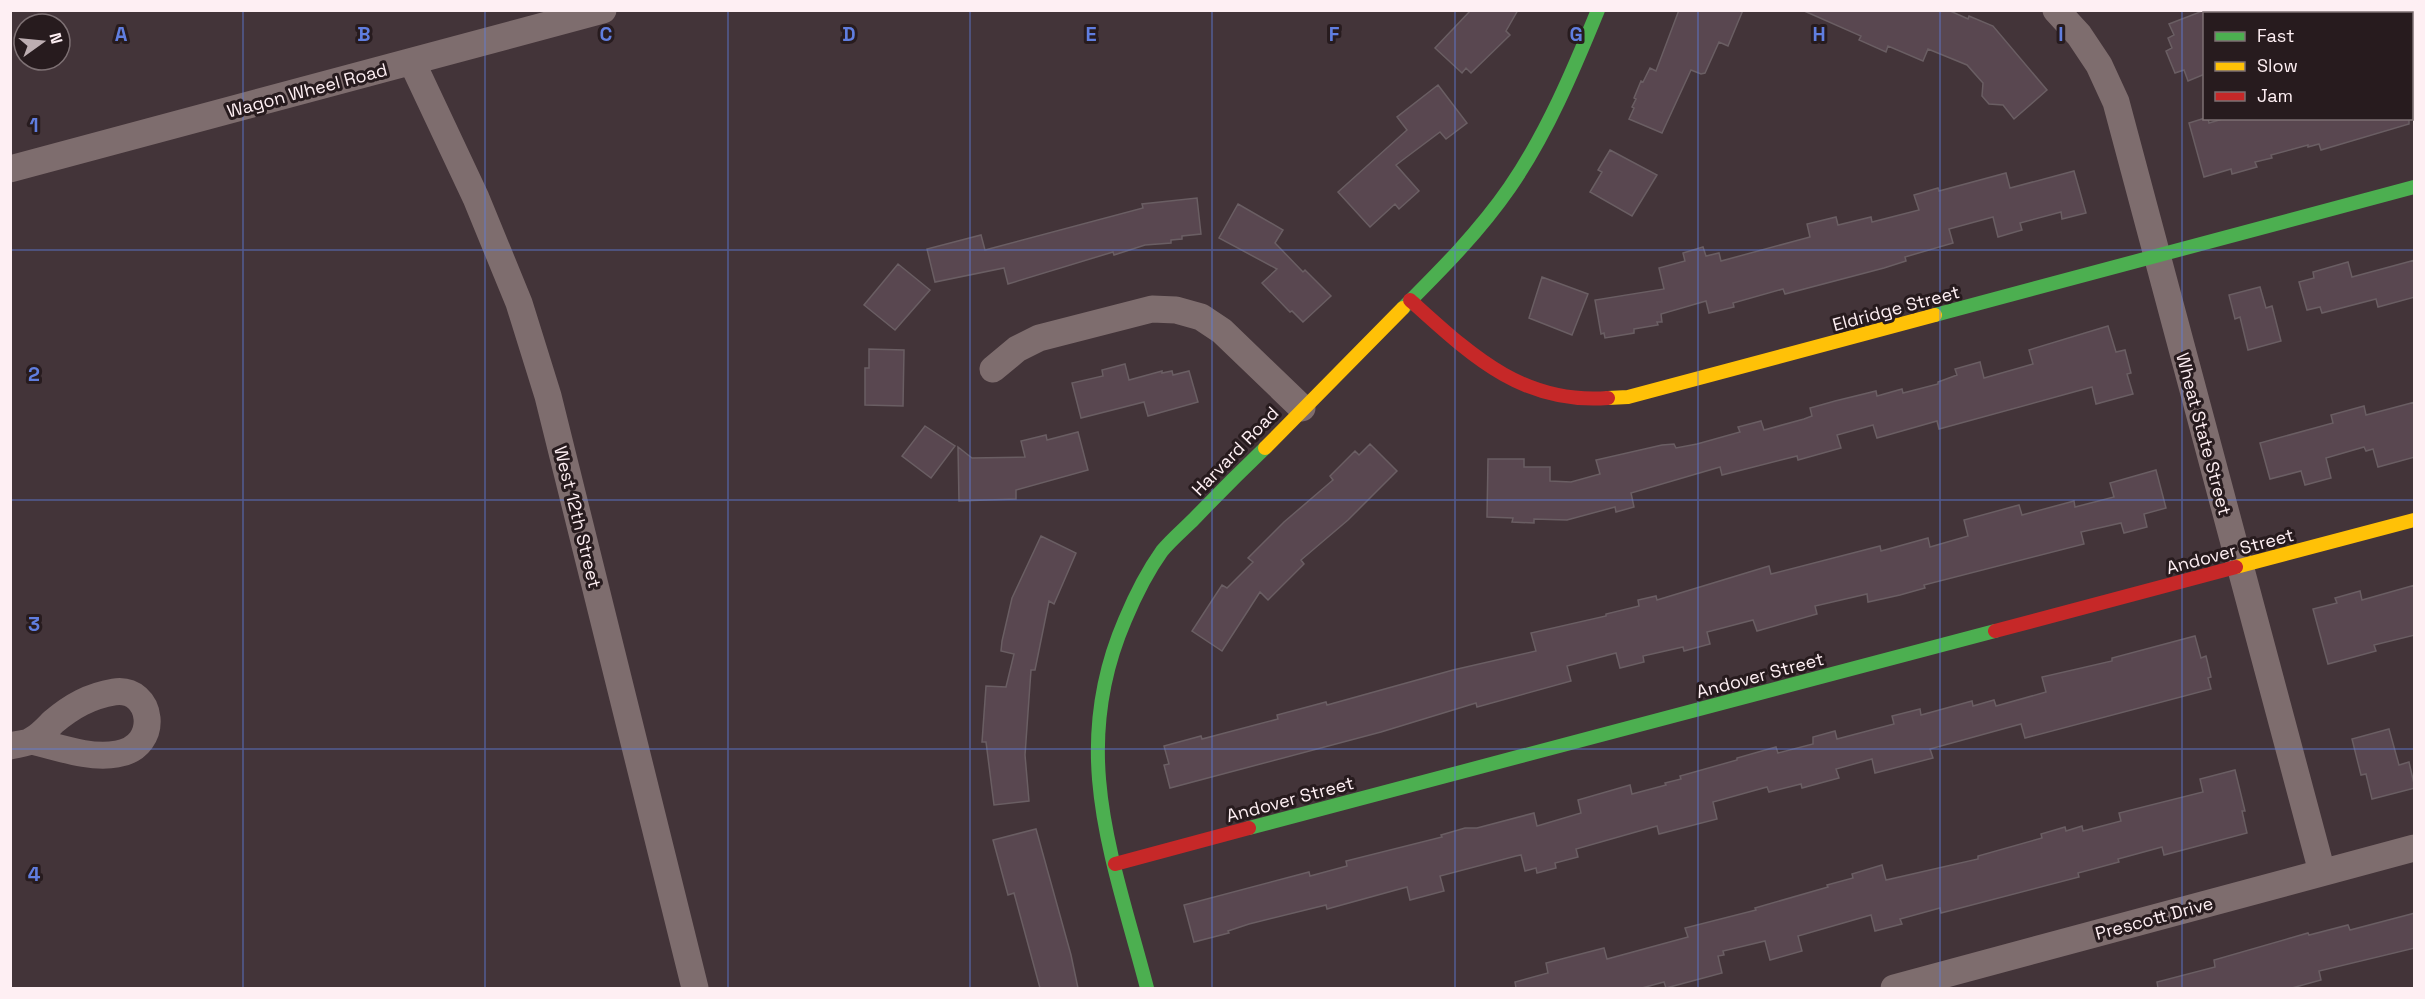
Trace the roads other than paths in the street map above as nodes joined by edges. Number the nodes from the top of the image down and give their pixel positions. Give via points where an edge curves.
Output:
1 (603, 10) edge
2 (1598, 10) edge
3 (2056, 10) edge
4 (412, 62) junction
5 (10, 169) edge
6 (2415, 187) edge
7 (2156, 257) junction
8 (1410, 300) junction
9 (993, 369) dead end
10 (1302, 408) junction
11 (2415, 520) edge
12 (2241, 567) junction
13 (2415, 848) edge
14 (1115, 864) junction
15 (2322, 872) junction
16 (695, 988) edge
17 (1147, 988) edge
18 (1894, 988) edge

1 - 4 street, Wagon Wheel Road
2 - 8 street, Harvard Road via 1549,118 1512,184 1456,255
3 - 7 street, Wheat State Street via 2099,65 2116,102
4 - 5 street, Wagon Wheel Road
4 - 16 street, West 12th Street via 476,198 519,303 548,396
6 - 7 street, Eldridge Street
7 - 8 street, Eldridge Street via 1603,401 1542,394 1497,374
7 - 12 street, Wheat State Street
8 - 10 street, Harvard Road
9 - 10 street via 1017,349 1039,338 1152,309 1176,310 1201,317 1222,331
10 - 14 street, Harvard Road via 1163,550 1125,615 1104,684 1096,752 1102,813
11 - 12 street, Andover Street
12 - 14 street, Andover Street
12 - 15 street, Wheat State Street
13 - 15 street, Prescott Drive
14 - 17 street, Harvard Road
15 - 18 street, Prescott Drive

